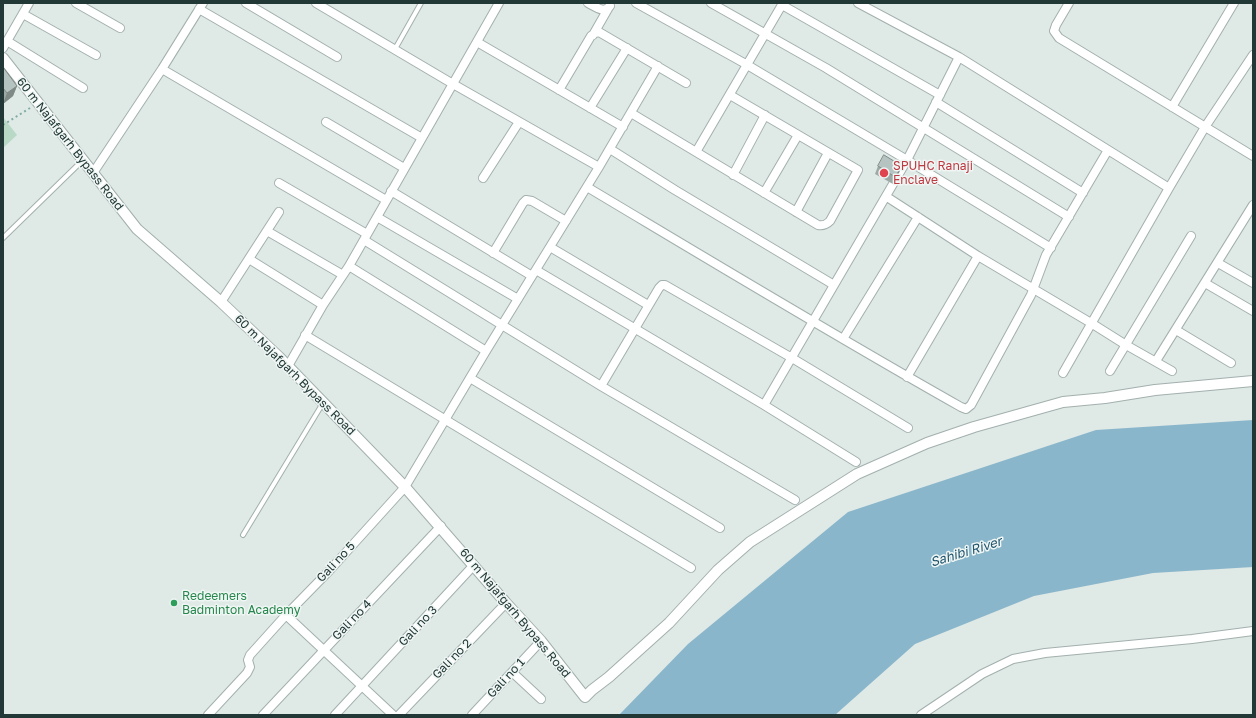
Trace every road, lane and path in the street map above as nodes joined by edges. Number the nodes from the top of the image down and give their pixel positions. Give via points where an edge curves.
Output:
1 (29, 3) edge
2 (76, 3) edge
3 (246, 3) edge
4 (316, 3) edge
5 (421, 3) edge
6 (499, 3) edge
7 (588, 3) edge
8 (636, 3) edge
9 (711, 3) edge
10 (858, 3) edge
11 (1070, 3) edge
12 (1234, 3) edge
13 (782, 4) edge
14 (610, 5) edge
15 (201, 6) edge
16 (23, 14) junction
17 (120, 28) dead end
18 (766, 33) junction
19 (593, 34) junction
20 (477, 42) junction
21 (5, 45) edge
22 (627, 48) junction
23 (395, 49) junction
24 (96, 55) dead end
25 (1253, 55) edge
26 (338, 57) dead end
27 (959, 57) junction
28 (3, 58) edge
29 (747, 65) junction
30 (658, 66) junction
31 (162, 69) junction
32 (686, 83) dead end
33 (454, 84) junction
34 (82, 88) dead end
35 (559, 90) junction
36 (730, 94) junction
37 (938, 99) junction
38 (38, 103) junction
39 (1172, 107) junction
40 (590, 108) junction
41 (631, 113) junction
42 (765, 115) junction
43 (326, 122) dead end
44 (519, 122) junction
45 (3, 125) edge
46 (623, 127) junction
47 (923, 128) junction
48 (1205, 128) junction
49 (798, 135) junction
50 (422, 138) junction
51 (610, 149) junction
52 (1108, 150) junction
53 (696, 152) junction
54 (828, 153) junction
55 (1253, 156) edge
56 (83, 160) junction
57 (907, 160) junction
58 (599, 167) junction
59 (404, 168) junction
60 (93, 173) junction
61 (733, 174) junction
62 (483, 178) dead end
63 (279, 183) dead end
64 (587, 187) junction
65 (1169, 188) junction
66 (391, 191) junction
67 (764, 193) junction
68 (1083, 193) junction
69 (887, 197) junction
70 (386, 200) junction
71 (1253, 205) edge
72 (279, 212) dead end
73 (796, 212) junction
74 (377, 217) junction
75 (918, 217) junction
76 (1070, 217) junction
77 (566, 221) junction
78 (267, 231) junction
79 (1191, 236) dead end
80 (365, 237) junction
81 (3, 238) edge
82 (550, 247) junction
83 (1051, 248) junction
84 (494, 252) junction
85 (978, 256) junction
86 (249, 259) junction
87 (1218, 263) junction
88 (349, 266) junction
89 (534, 273) junction
90 (343, 275) junction
91 (1205, 283) junction
92 (1253, 283) edge
93 (834, 285) junction
94 (1034, 289) junction
95 (518, 299) junction
96 (221, 302) junction
97 (323, 305) junction
98 (648, 305) junction
99 (1252, 308) edge
100 (812, 321) junction
101 (1091, 323) junction
102 (502, 325) junction
103 (635, 328) junction
104 (1176, 330) junction
105 (305, 335) junction
106 (843, 339) junction
107 (1126, 345) junction
108 (486, 351) junction
109 (792, 358) junction
110 (1156, 361) junction
111 (1230, 363) dead end
112 (288, 366) junction
113 (1110, 371) dead end
114 (1172, 371) dead end
115 (1062, 373) dead end
116 (907, 377) junction
117 (470, 378) junction
118 (1253, 381) edge
119 (601, 386) junction
120 (323, 403) junction
121 (764, 406) junction
122 (445, 419) junction
123 (908, 428) dead end
124 (856, 462) dead end
125 (406, 486) junction
126 (795, 500) dead end
127 (441, 526) junction
128 (720, 528) dead end
129 (243, 535) dead end
130 (474, 565) junction
131 (692, 568) dead end
132 (506, 603) junction
133 (286, 616) junction
134 (1253, 631) edge
135 (540, 641) junction
136 (323, 650) junction
137 (512, 672) junction
138 (362, 686) junction
139 (541, 698) dead end
140 (208, 715) edge
141 (263, 715) edge
142 (335, 715) edge
143 (393, 715) edge
144 (399, 715) edge
145 (472, 715) edge
146 (921, 715) edge

1 - 16 street
2 - 17 street
3 - 26 street
4 - 23 street
5 - 23 lane
6 - 20 street
7 - 14 street via 604,10
8 - 29 street
9 - 18 street
10 - 27 street
11 - 39 street via 1054,31 1059,38
12 - 39 street
13 - 18 street
13 - 37 street
14 - 19 street
15 - 31 street
15 - 50 street
16 - 21 street
16 - 24 street
18 - 29 street
18 - 47 street
19 - 22 street via 599,32
19 - 35 street
20 - 33 street
20 - 35 street
21 - 34 street
22 - 30 street
22 - 40 street
23 - 33 street
25 - 48 street
27 - 37 street
27 - 52 street
28 - 38 street, 60 m Najafgarh Bypass Road
29 - 36 street
29 - 57 street
30 - 32 street
30 - 41 street, Gali no 5
31 - 60 street
31 - 70 street
33 - 44 street
33 - 50 street
35 - 40 street
36 - 42 street
36 - 53 street
37 - 47 street
37 - 68 street
38 - 45 path
38 - 56 street, 60 m Najafgarh Bypass Road
39 - 48 street
40 - 46 street
41 - 46 street, Gali no 5
41 - 53 street
42 - 49 street
42 - 61 street
43 - 59 street
44 - 58 street
44 - 62 street
46 - 51 street, Gali no 5
47 - 57 street
47 - 76 street
48 - 55 street
48 - 65 street
49 - 54 street
49 - 67 street
50 - 59 street
51 - 58 street, Gali no 5
51 - 93 street
52 - 65 street
52 - 68 street
53 - 61 street
54 - 73 street
54 - 73 street via 858,170 855,177 827,224 818,225
56 - 60 street, 60 m Najafgarh Bypass Road
56 - 81 lane
57 - 69 street
57 - 83 street
58 - 64 street, Gali no 5
59 - 66 street
60 - 96 street, 60 m Najafgarh Bypass Road via 137,229
61 - 67 street
63 - 80 street
64 - 77 street, Gali no 5
64 - 100 street
65 - 101 street
66 - 70 street
66 - 84 street
67 - 73 street
68 - 76 street
69 - 75 street
69 - 93 street
70 - 74 street
71 - 87 street
72 - 78 street
74 - 80 street
74 - 95 street
75 - 85 street
75 - 106 street
76 - 83 street
77 - 82 street, Gali no 5
77 - 84 street via 526,200
78 - 86 street
78 - 90 street
79 - 107 street
80 - 88 street
80 - 102 street
82 - 89 street, Gali no 5
82 - 98 street
83 - 94 street via 1038,274
84 - 89 street
85 - 94 street
85 - 116 street
86 - 96 street
86 - 97 street
87 - 91 street
87 - 92 street
88 - 90 street
88 - 108 street
89 - 95 street, Gali no 5
89 - 103 street
90 - 97 street
91 - 99 street
91 - 104 street
93 - 100 street
94 - 101 street
94 - 116 street via 969,407 961,407
95 - 102 street, Gali no 5
96 - 112 street, 60 m Najafgarh Bypass Road
97 - 105 street
98 - 103 street
98 - 109 street via 659,288 665,285
100 - 106 street
100 - 109 street
101 - 107 street
101 - 115 street
102 - 108 street, Gali no 5
102 - 119 street
103 - 119 street
103 - 121 street
104 - 110 street
104 - 111 street
105 - 112 street
105 - 122 street
106 - 116 street
107 - 110 street
107 - 113 street
108 - 117 street, Gali no 5
109 - 121 street
109 - 123 street
110 - 114 street
112 - 120 street, 60 m Najafgarh Bypass Road
117 - 122 street, Gali no 5
117 - 128 street
118 - 135 street, 60 m Najafgarh Bypass Road via 1063,402 967,429 927,443 857,474 750,542 718,570 669,623 585,697
119 - 126 street
120 - 125 street, 60 m Najafgarh Bypass Road
120 - 129 lane
121 - 124 street
122 - 125 street, Gali no 5
122 - 131 street
125 - 127 street, 60 m Najafgarh Bypass Road
125 - 133 street, Gali no 5
127 - 130 street, 60 m Najafgarh Bypass Road
127 - 136 street, Gali no 4
130 - 132 street, 60 m Najafgarh Bypass Road
130 - 138 street, Gali no 3
132 - 135 street, 60 m Najafgarh Bypass Road
132 - 144 street, Gali no 2
133 - 136 street
133 - 140 street, Gali no 5 via 250,655 248,673
134 - 146 street via 1045,653 1013,659 982,674
135 - 137 street, Gali no 1
136 - 138 street
136 - 141 street, Gali no 4
137 - 139 street, Gali no 1
137 - 145 street, Gali no 1
138 - 142 street, Gali no 3
138 - 143 street

